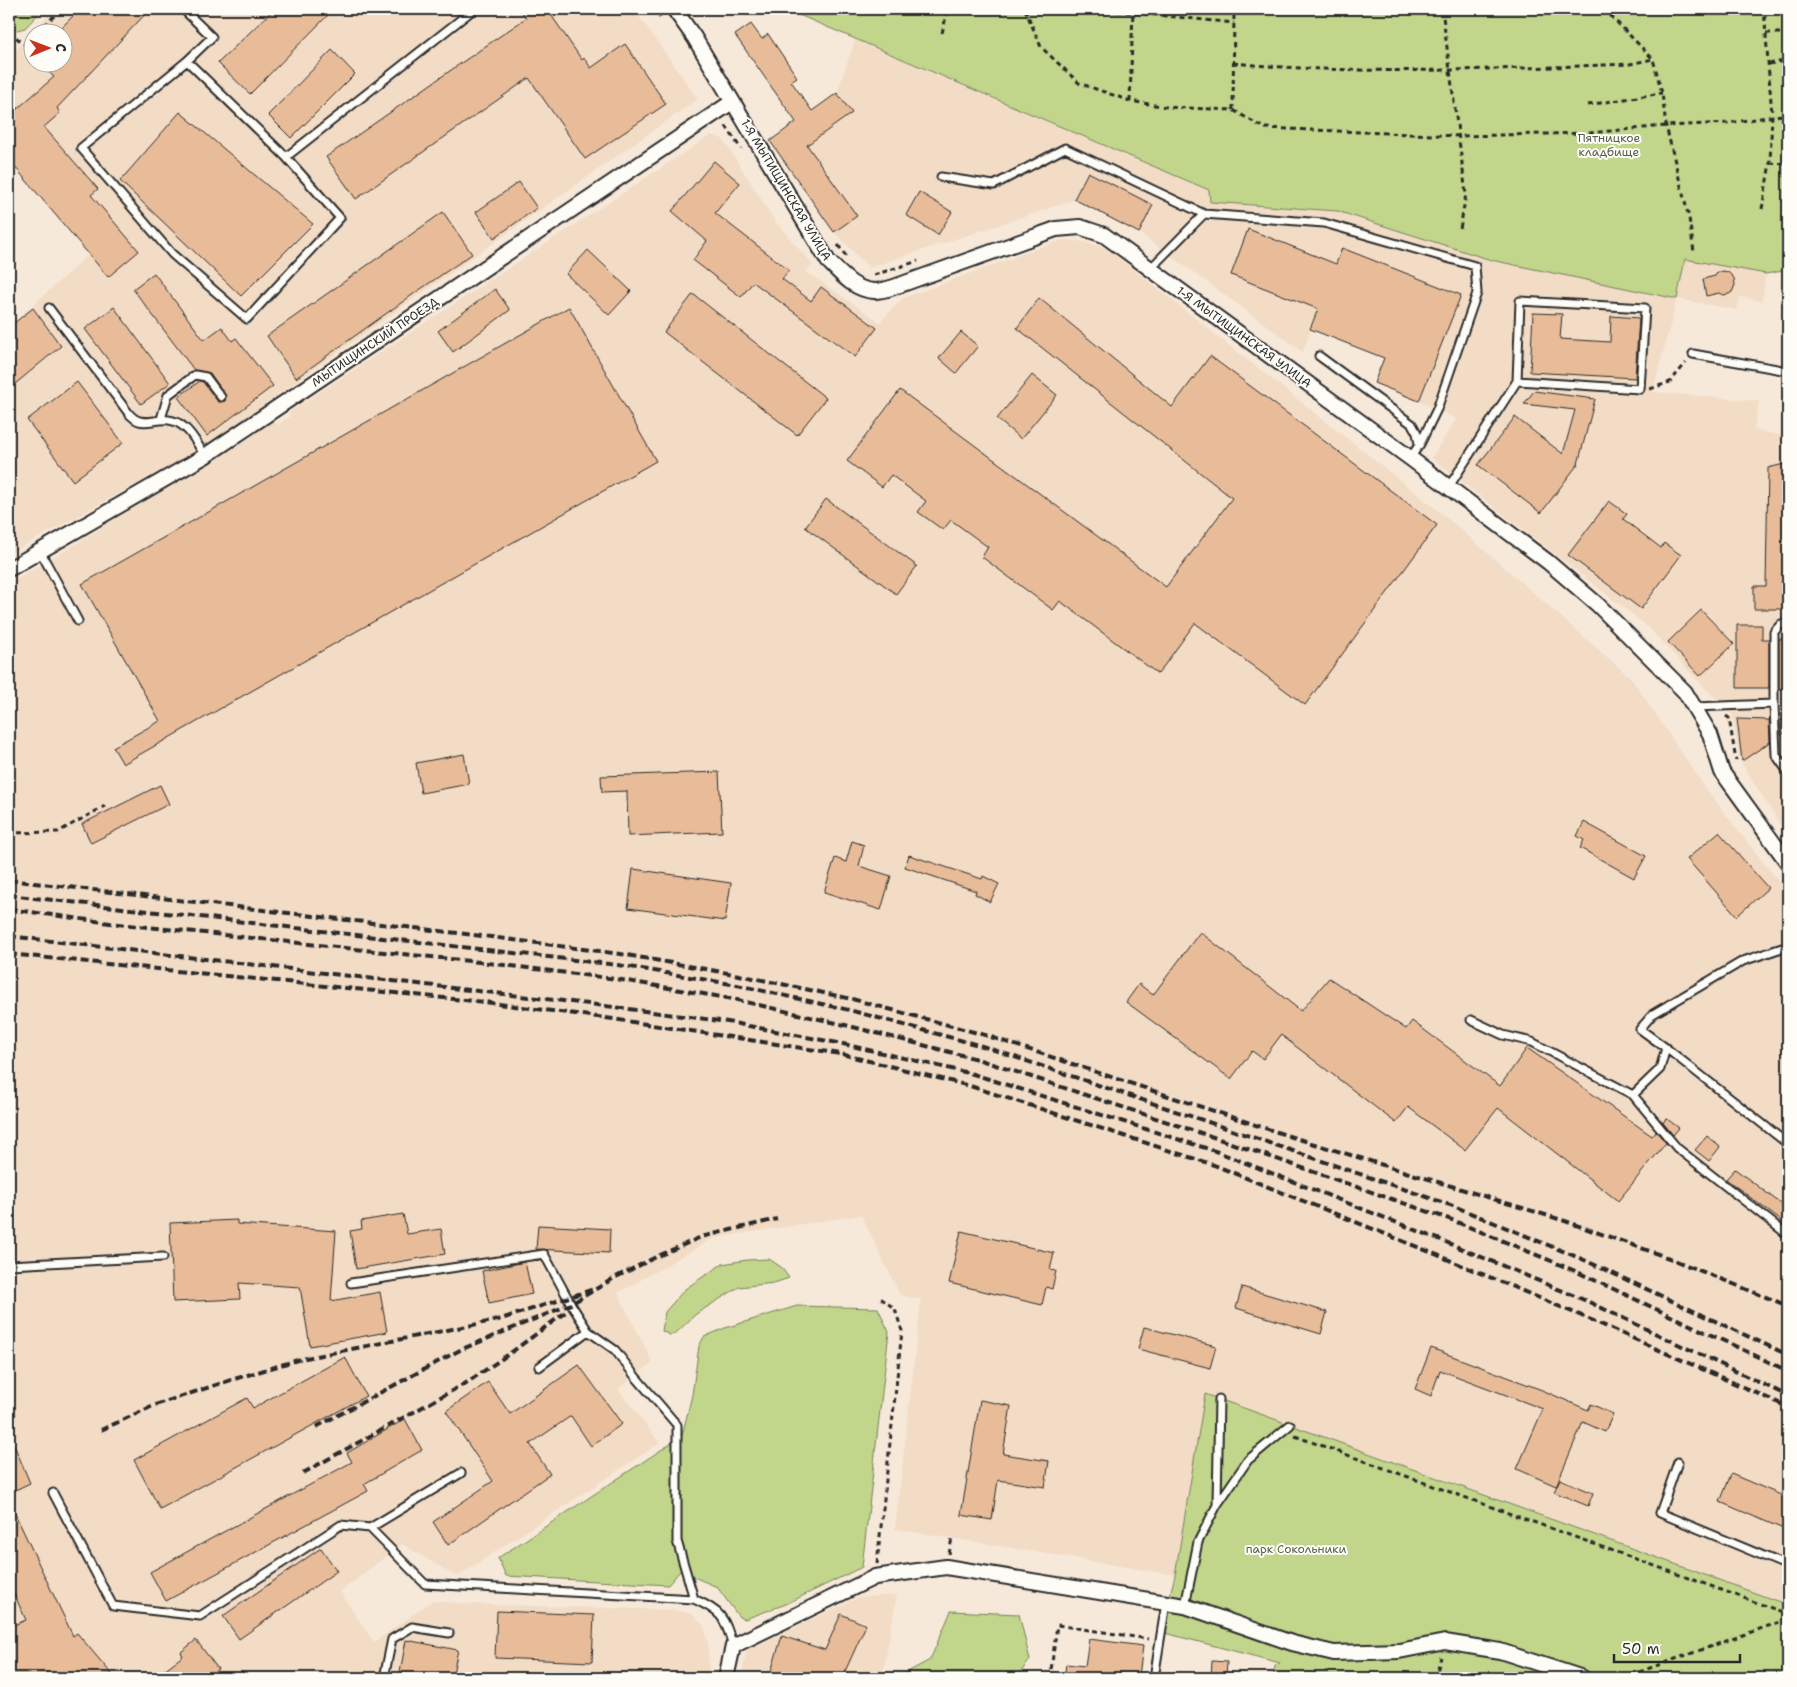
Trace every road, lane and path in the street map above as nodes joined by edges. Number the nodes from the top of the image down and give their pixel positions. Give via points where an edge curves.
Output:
1 (61, 9) edge
2 (192, 9) edge
3 (474, 9) edge
4 (674, 9) edge
5 (948, 9) edge
6 (1025, 9) edge
7 (1099, 9) edge
8 (1234, 9) edge
9 (1442, 9) edge
10 (1604, 9) edge
11 (1764, 9) edge
12 (1133, 10) edge
13 (48, 22) edge
14 (1234, 23) junction
15 (9, 32) edge
16 (1766, 33) junction
17 (1788, 33) edge
18 (942, 34) dead end
19 (22, 42) edge
20 (1653, 59) junction
21 (187, 60) junction
22 (1788, 60) edge
23 (1233, 63) junction
24 (1769, 64) junction
25 (1450, 71) junction
26 (1662, 93) junction
27 (1130, 101) junction
28 (732, 102) junction
29 (1588, 105) dead end
30 (1232, 110) junction
31 (1788, 114) edge
32 (1772, 115) junction
33 (1666, 126) junction
34 (1459, 136) junction
35 (286, 157) junction
36 (1770, 163) junction
37 (1788, 164) edge
38 (941, 177) dead end
39 (1762, 209) dead end
40 (1204, 214) junction
41 (1460, 229) dead end
42 (835, 242) dead end
43 (1694, 252) dead end
44 (848, 258) dead end
45 (924, 259) dead end
46 (1150, 269) junction
47 (868, 276) dead end
48 (49, 308) dead end
49 (1693, 354) joint
50 (1319, 356) dead end
51 (1788, 371) edge
52 (1517, 381) junction
53 (1640, 388) junction
54 (221, 397) dead end
55 (161, 419) junction
56 (1420, 444) junction
57 (205, 456) junction
58 (1410, 458) junction
59 (1448, 488) junction
60 (40, 551) junction
61 (9, 569) edge
62 (78, 621) dead end
63 (1788, 624) edge
64 (1774, 704) junction
65 (1694, 707) junction
66 (1788, 772) edge
67 (104, 806) dead end
68 (9, 833) edge
69 (1788, 863) edge
70 (1788, 946) edge
71 (1471, 1020) dead end
72 (1666, 1048) junction
73 (1633, 1095) junction
74 (1788, 1144) edge
75 (1788, 1235) edge
76 (162, 1257) dead end
77 (9, 1265) edge
78 (351, 1283) dead end
79 (878, 1296) dead end
80 (588, 1331) junction
81 (539, 1367) dead end
82 (1219, 1399) dead end
83 (1290, 1425) dead end
84 (1283, 1431) junction
85 (1678, 1462) dead end
86 (461, 1473) dead end
87 (53, 1493) dead end
88 (1217, 1504) junction
89 (370, 1528) junction
90 (1788, 1566) edge
91 (875, 1577) junction
92 (694, 1599) junction
93 (1166, 1602) junction
94 (1185, 1606) junction
95 (1788, 1614) edge
96 (1788, 1619) edge
97 (449, 1633) dead end
98 (1160, 1640) junction
99 (733, 1646) junction
100 (384, 1678) edge
101 (726, 1678) edge
102 (1050, 1678) edge
103 (1154, 1678) edge
104 (1583, 1678) edge
105 (1622, 1678) edge

1 - 13 path
2 - 21 lane via 187,13 212,37
3 - 35 lane
4 - 28 street, 1-Я МЫТИЩИНСКАЯ УЛИЦА
5 - 18 path
6 - 27 path via 1041,47 1079,83
7 - 12 path
8 - 14 path
9 - 25 path
10 - 20 path
11 - 16 path
12 - 14 path
12 - 27 path
14 - 23 path
15 - 19 path
16 - 17 path
16 - 24 path
20 - 25 path via 1630,64
20 - 26 path
21 - 35 lane
21 - 35 lane via 81,148 172,254 247,318 340,218
22 - 24 path
23 - 25 path via 1292,68
23 - 30 path
24 - 32 path
25 - 34 path
26 - 29 path
26 - 33 path
27 - 30 path via 1167,107
28 - 46 street, 1-Я МЫТИЩИНСКАЯ УЛИЦА via 828,261 859,288 875,291 894,287 1056,229 1080,227 1104,235
28 - 57 street, МЫТИЩИНСКИЙ ПРОЕЗД
30 - 34 path via 1264,128
31 - 32 path
32 - 33 path via 1728,123
32 - 36 path
33 - 34 path via 1588,133
33 - 43 path
34 - 41 path via 1466,194
36 - 37 path
36 - 39 path
38 - 40 lane via 994,185 1065,148
40 - 46 lane
40 - 56 lane via 1324,223 1475,266 1477,293 1437,409
42 - 44 path
45 - 47 path
46 - 58 street, 1-Я МЫТИЩИНСКАЯ УЛИЦА
48 - 55 lane via 136,420
49 - 51 lane
49 - 53 path via 1670,382 1653,389
50 - 56 lane via 1412,424
52 - 53 lane
52 - 53 lane via 1520,301 1645,308
52 - 59 lane
54 - 55 lane via 206,376 195,375 168,395
55 - 57 lane via 185,427
56 - 58 lane
57 - 60 street, МЫТИЩИНСКИЙ ПРОЕЗД
58 - 59 street, 1-Я МЫТИЩИНСКАЯ УЛИЦА
59 - 65 street, 1-Я МЫТИЩИНСКАЯ УЛИЦА via 1548,562 1598,605 1685,692
60 - 61 street, МЫТИЩИНСКИЙ ПРОЕЗД
60 - 62 lane
63 - 64 lane via 1781,624 1774,632
64 - 65 lane
64 - 66 lane via 1776,755
65 - 69 street, 1-Я МЫТИЩИНСКАЯ УЛИЦА via 1710,734 1722,772
67 - 68 path via 58,832
70 - 72 lane via 1743,960 1653,1014 1640,1029
71 - 73 lane via 1503,1035 1532,1042
72 - 73 lane via 1660,1069
72 - 74 lane
73 - 75 lane via 1677,1148
76 - 77 lane
78 - 80 lane via 544,1254
79 - 91 path via 895,1309 902,1330
80 - 81 lane
80 - 92 lane via 615,1350 677,1425 677,1541
82 - 88 lane
83 - 84 lane
84 - 88 lane via 1248,1460
84 - 95 path
85 - 90 lane via 1660,1513
86 - 89 lane
87 - 89 lane via 114,1606 200,1616 341,1524
88 - 94 lane via 1198,1542
89 - 92 lane via 425,1584
91 - 93 street via 946,1566
91 - 99 street
92 - 99 lane via 713,1608 726,1623
93 - 94 street
93 - 98 lane
94 - 104 street via 1292,1643 1334,1653 1400,1651 1445,1642 1500,1651
96 - 105 path
97 - 100 lane via 412,1627 392,1639
98 - 102 path via 1057,1625
98 - 103 lane
99 - 101 street

